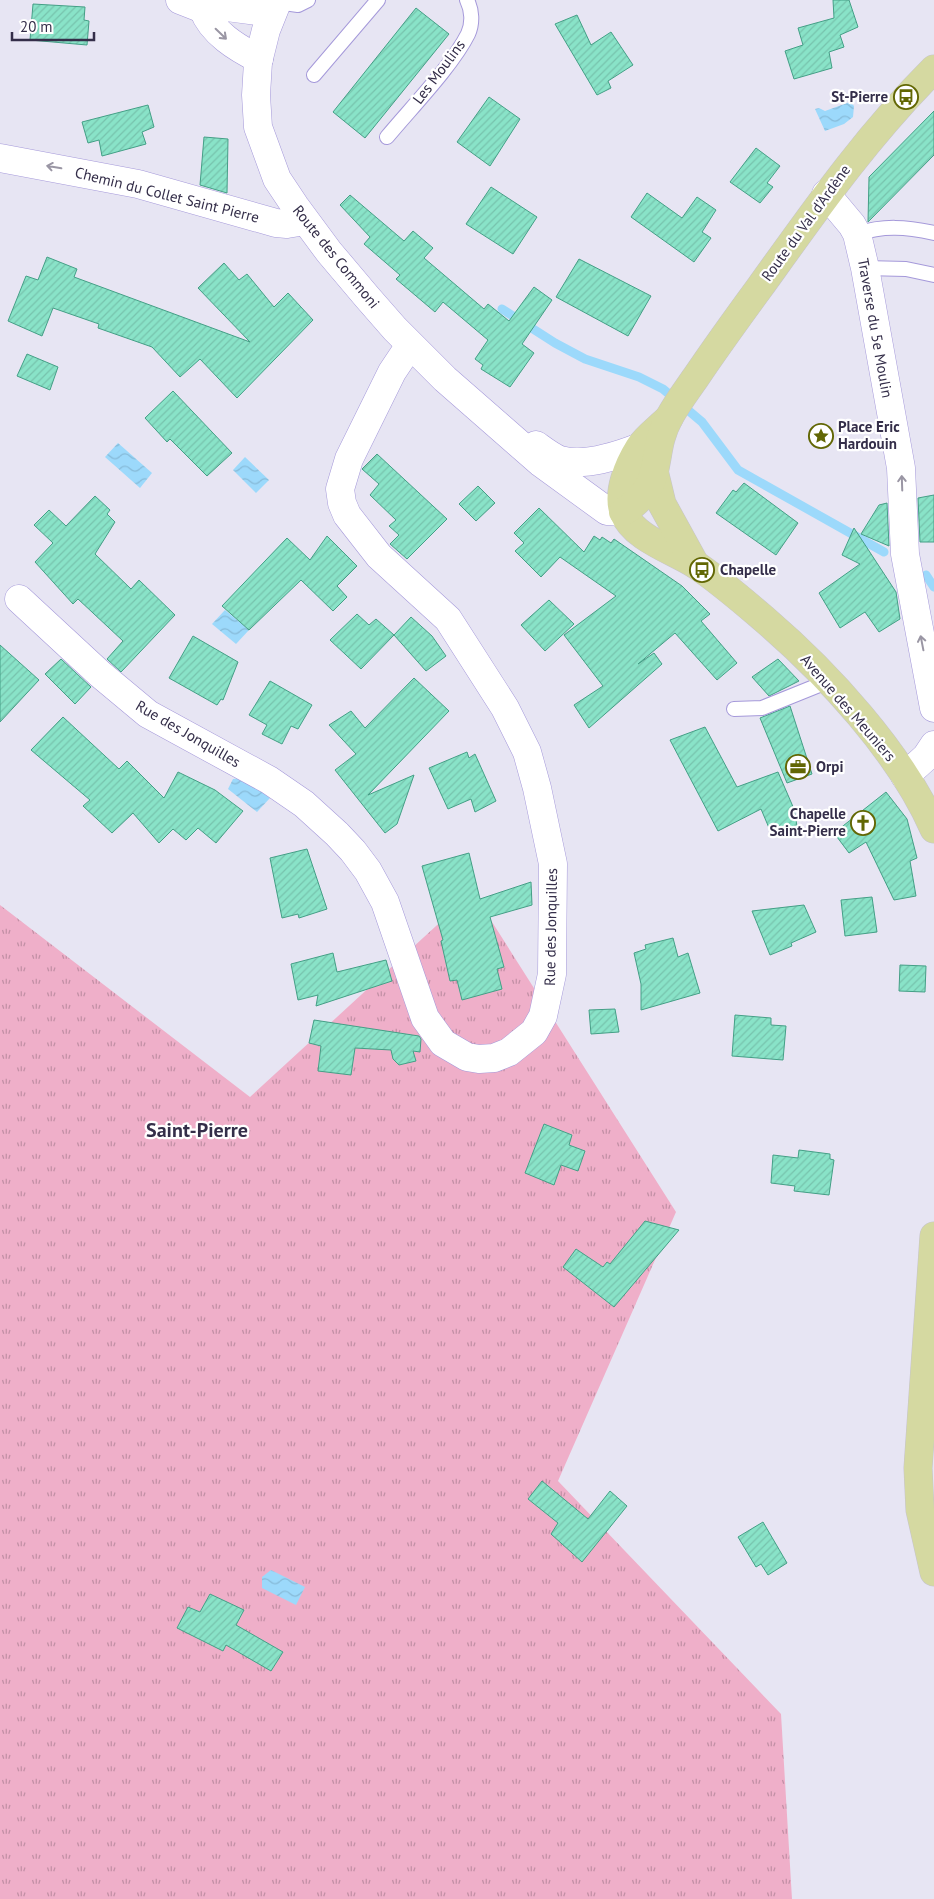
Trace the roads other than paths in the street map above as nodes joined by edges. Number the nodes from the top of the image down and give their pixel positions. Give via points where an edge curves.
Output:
1 (308, 0) edge
2 (378, 0) edge
3 (468, 0) edge
4 (191, 4) edge
5 (276, 5) edge
6 (259, 60) junction
7 (934, 69) edge
8 (314, 75) dead end
9 (387, 138) dead end
10 (0, 158) edge
11 (826, 194) junction
12 (305, 221) junction
13 (934, 233) edge
14 (856, 234) junction
15 (865, 268) junction
16 (934, 275) edge
17 (410, 345) junction
18 (490, 417) junction
19 (669, 418) junction
20 (640, 447) junction
21 (560, 460) junction
22 (655, 475) junction
23 (626, 505) junction
24 (690, 555) junction
25 (19, 599) dead end
26 (829, 681) junction
27 (934, 708) edge
28 (734, 709) dead end
29 (934, 745) edge
30 (905, 776) junction
31 (934, 829) edge
32 (934, 1236) edge
33 (934, 1572) edge

1 - 5 lane via 298,5
2 - 8 lane
3 - 9 lane, Les Moulins via 472,16 469,32 453,57
4 - 5 street via 227,7
4 -> 6 street via 227,40
5 - 6 street, Route des Commoni
6 - 12 street, Route des Commoni via 256,87 258,127 277,179
7 - 11 main road, Route du Val d'Ardène via 882,122
12 -> 10 street, Chemin du Collet Saint Pierre via 276,223 138,184
11 - 14 street, Traverse du 5e Moulin
11 - 19 main road, Route du Val d'Ardène
12 - 17 street, Route des Commoni
13 - 14 lane via 901,226
14 - 15 street, Traverse du 5e Moulin
15 - 16 lane via 906,269
27 -> 15 street, Traverse du 5e Moulin via 905,554 900,460
17 - 18 street, Route des Commoni
17 - 25 street, Rue des Jonquilles via 397,362 349,459 340,489 347,515 374,550 448,619 461,636 505,708 526,752 537,788 553,864 552,974 543,1016 534,1032 509,1052 494,1058 467,1058 443,1043 433,1031 385,902 358,858 337,834 304,804 269,780 148,714
18 - 21 street, Route des Commoni
18 - 23 street, Route des Commoni via 541,463 607,511
19 - 20 main road
19 - 22 main road via 656,459
20 - 21 street via 604,460
20 - 23 main road via 627,474
21 - 23 street, Route des Commoni
22 - 23 main road via 646,493
22 - 24 main road, Avenue des Meuniers via 662,504
23 - 24 main road, Avenue des Meuniers via 638,531
24 - 26 main road, Avenue des Meuniers
26 - 28 lane via 762,708
26 - 30 main road, Avenue des Meuniers via 878,738
29 - 30 street
30 - 31 main road, Avenue des Meuniers
32 - 33 main road via 918,1468 920,1510

